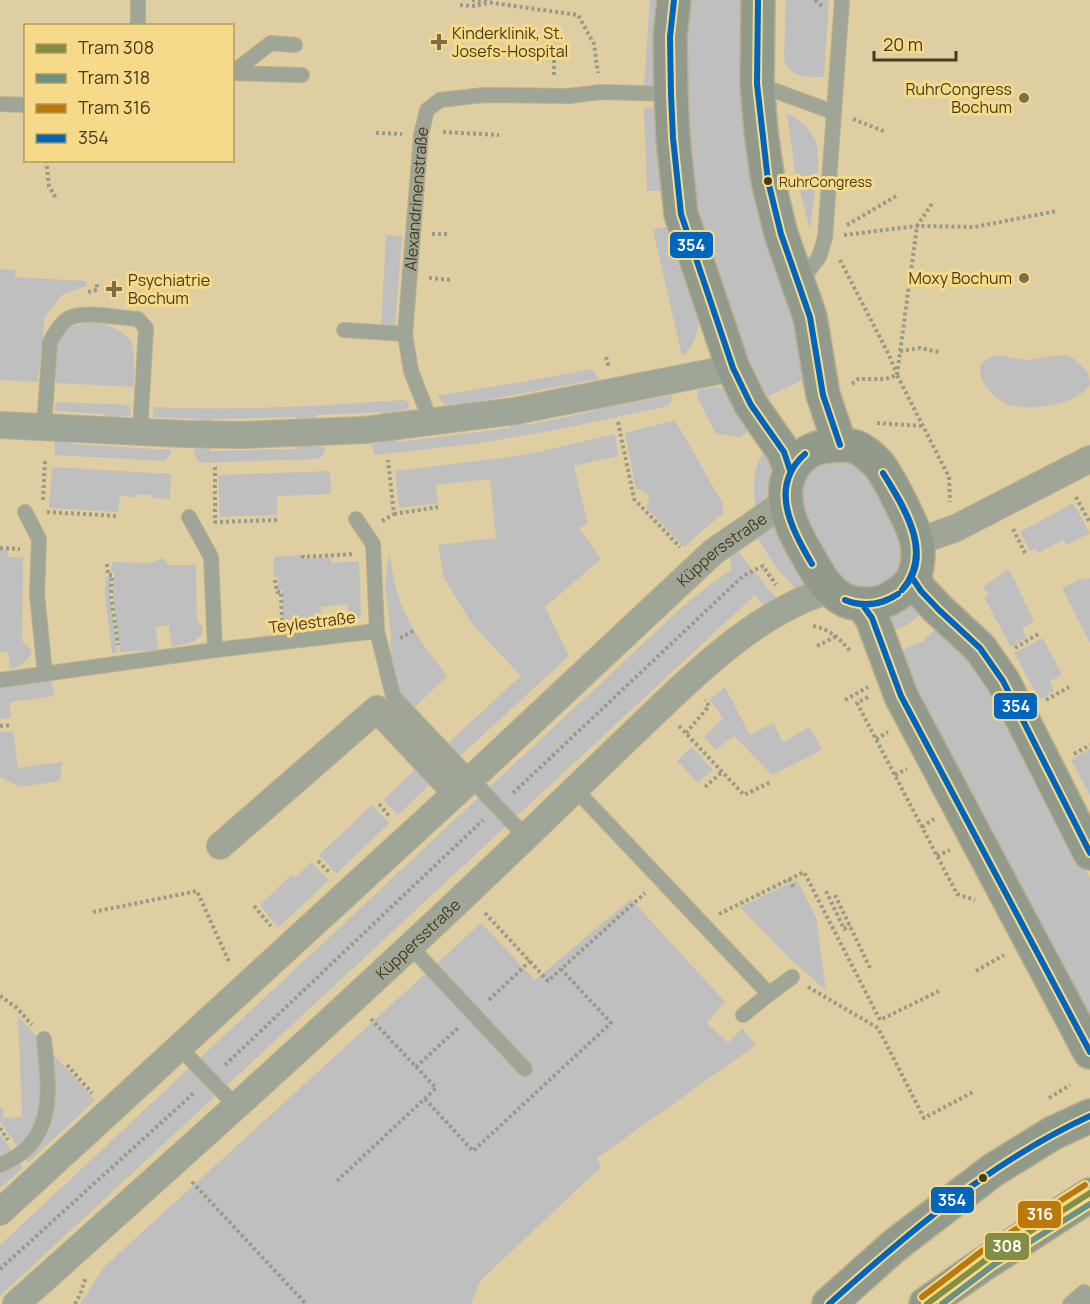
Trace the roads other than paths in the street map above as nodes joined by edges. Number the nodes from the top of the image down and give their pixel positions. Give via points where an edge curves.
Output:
1 (138, 0) edge
2 (674, 0) edge
3 (758, 0) edge
4 (842, 0) edge
5 (138, 24) edge
6 (295, 45) dead end
7 (234, 71) edge
8 (234, 73) edge
9 (302, 75) dead end
10 (757, 84) junction
11 (671, 94) junction
12 (0, 104) edge
13 (24, 105) edge
14 (833, 112) junction
15 (798, 285) junction
16 (344, 330) dead end
17 (405, 333) junction
18 (733, 368) junction
19 (431, 422) junction
20 (0, 425) edge
21 (44, 427) junction
22 (140, 432) junction
23 (840, 445) junction
24 (1090, 459) edge
25 (788, 485) junction
26 (25, 512) dead end
27 (189, 517) dead end
28 (356, 519) dead end
29 (917, 542) junction
30 (913, 579) junction
31 (830, 590) junction
32 (862, 604) junction
33 (377, 631) junction
34 (215, 650) junction
35 (45, 674) junction
36 (0, 680) edge
37 (463, 786) junction
38 (575, 789) junction
39 (526, 837) junction
40 (220, 846) dead end
41 (1090, 853) edge
42 (410, 946) junction
43 (792, 977) road end
44 (769, 994) junction
45 (743, 1015) dead end
46 (44, 1039) dead end
47 (180, 1048) junction
48 (1090, 1052) edge
49 (525, 1069) dead end
50 (237, 1107) junction
51 (1090, 1116) edge
52 (0, 1165) edge
53 (1090, 1195) edge
54 (0, 1212) edge
55 (16, 1304) edge
56 (829, 1304) edge
57 (926, 1304) edge
58 (1070, 1304) edge
59 (1090, 1304) edge

1 - 5 lane
2 - 11 main road
3 - 10 main road
4 - 14 lane
6 - 7 lane via 271,43
8 - 9 lane
10 - 14 lane
10 - 15 main road via 768,181
11 - 17 lane, Alexandrinenstraße via 601,92 466,97 440,100 427,110 420,147
11 - 18 main road via 681,214
12 - 13 lane
14 - 15 lane via 825,238 819,257
15 - 23 main road via 810,317 823,395
16 - 17 lane
17 - 19 lane, Alexandrinenstraße via 411,370
18 - 19 street via 515,411
18 - 25 main road via 751,405 784,452
19 - 22 street via 365,430 242,435
20 - 21 street
21 - 22 street
21 - 22 lane via 50,342 70,317 96,315 138,319 146,328
23 - 25 main road via 811,449 801,457
23 - 29 main road via 857,447 879,464
24 - 29 street via 956,528
25 - 31 main road via 791,521
25 - 37 street, Küppersstraße via 769,514 711,553
26 - 35 lane via 39,539 37,594
27 - 34 lane via 211,558
28 - 33 lane via 373,544
29 - 30 main road
30 - 32 main road via 885,602
30 - 41 main road via 980,648 1003,681
31 - 32 main road via 844,600
31 - 38 street, Küppersstraße via 790,605 743,637 692,677
32 - 48 main road via 872,618 901,696
33 - 34 lane, Teylestraße
33 - 37 lane, Teylestraße via 393,696
34 - 35 lane, Teylestraße
35 - 36 lane, Teylestraße
37 - 39 lane, Teylestraße via 498,807
37 - 40 street via 377,709
37 - 47 street, Küppersstraße
38 - 39 street, Küppersstraße
38 - 44 lane
39 - 42 street, Küppersstraße
42 - 49 lane
42 - 50 street, Küppersstraße
43 - 44 lane
44 - 45 lane
46 - 52 lane via 46,1118 34,1139
47 - 50 lane
47 - 54 street, Küppersstraße
50 - 55 street, Küppersstraße
51 - 56 main road via 1053,1133 993,1170 894,1246
53 - 57 main road
58 - 59 lane via 1084,1292

